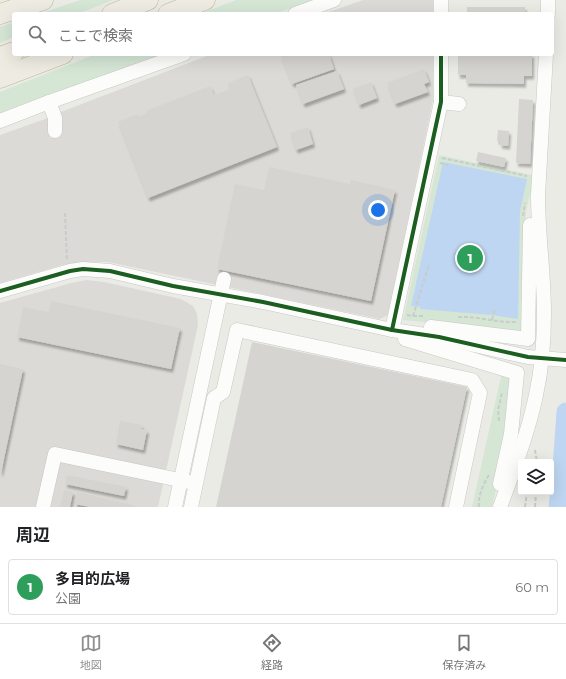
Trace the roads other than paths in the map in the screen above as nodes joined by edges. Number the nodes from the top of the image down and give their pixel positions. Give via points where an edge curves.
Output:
1 (43, 0) edge
2 (148, 0) edge
3 (205, 0) edge
4 (334, 0) edge
5 (441, 0) edge
6 (548, 0) edge
7 (117, 12) edge
8 (173, 12) edge
9 (301, 12) edge
10 (441, 12) edge
11 (548, 12) edge
12 (0, 14) edge
13 (12, 53) edge
14 (59, 56) edge
15 (178, 56) edge
16 (440, 56) edge
17 (546, 56) edge
18 (0, 57) edge
19 (0, 78) edge
20 (49, 102) junction
21 (441, 102) junction
22 (459, 104) dead end
23 (0, 121) edge
24 (55, 131) dead end
25 (532, 196) junction
26 (224, 279) dead end
27 (0, 291) edge
28 (221, 294) junction
29 (403, 323) junction
30 (545, 358) junction
31 (566, 360) edge
32 (180, 481) junction
33 (195, 484) junction
34 (43, 507) edge
35 (175, 507) edge
36 (191, 507) edge
37 (456, 507) edge
38 (495, 507) edge
39 (500, 507) edge

1 - 12 highway
2 - 7 highway
3 - 8 highway
4 - 9 street
5 - 10 street
6 - 11 street
13 - 18 highway
14 - 19 highway
15 - 20 street
16 - 21 street
17 - 25 street
20 - 23 street
20 - 24 street via 55,118
21 - 22 street
21 - 29 street
25 - 29 street via 528,339
25 - 30 street via 538,214
26 - 28 street
27 - 28 street via 83,269 110,271
28 - 29 street
28 - 32 street
29 - 30 street via 439,337 528,357
29 - 38 street via 398,337 517,373 511,434
30 - 31 street
30 - 39 street via 523,444
32 - 33 street
32 - 34 street via 55,454
32 - 35 street
33 - 36 street
33 - 37 street via 214,398 223,392 236,330 472,380 480,393

